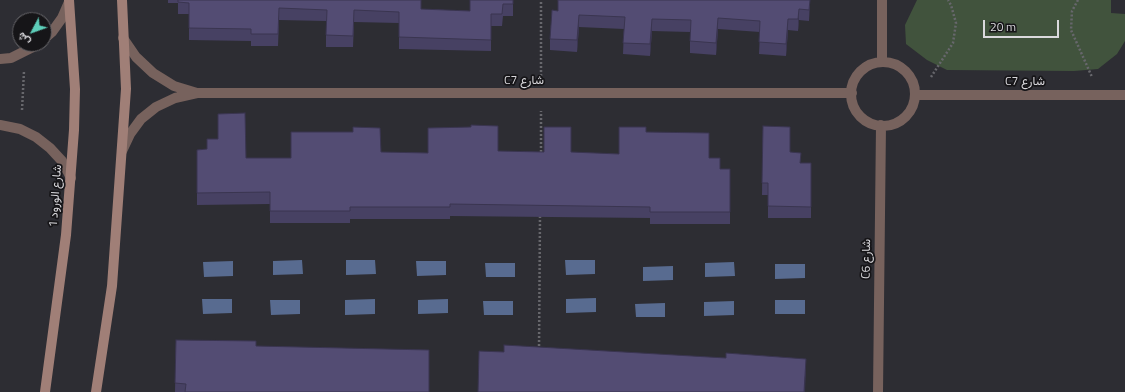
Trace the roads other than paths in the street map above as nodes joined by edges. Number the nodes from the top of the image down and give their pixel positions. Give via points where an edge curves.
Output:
1 (122, 0) edge
2 (882, 0) edge
3 (69, 1) edge
4 (52, 32) edge
5 (123, 38) junction
6 (24, 52) edge
7 (0, 59) edge
8 (882, 62) junction
9 (197, 93) junction
10 (852, 93) junction
11 (920, 95) junction
12 (1125, 95) edge
13 (0, 125) edge
14 (881, 125) junction
15 (122, 151) junction
16 (71, 178) junction
17 (45, 392) edge
18 (96, 392) edge
19 (878, 392) edge

1 - 5 street
2 - 8 street
3 - 4 street via 62,18
3 - 16 street, شارع الورود 1 via 75,89
5 - 9 street, C7 شارع via 136,57 154,73 174,86
5 - 15 street via 126,89
6 - 7 street
8 - 10 street via 864,68 852,86
8 - 11 street via 895,64 904,70 911,77
9 - 10 street, C7 شارع
9 - 15 street, C7 شارع via 175,98 156,107 141,119
10 - 14 street via 855,108 861,117 870,123
11 - 12 street, C7 شارع
11 - 14 street via 908,115 891,125
13 - 16 street via 20,129 36,137 62,161
14 - 19 street, C6 شارع
15 - 18 street via 112,286
16 - 17 street, شارع الورود 1 via 59,297

